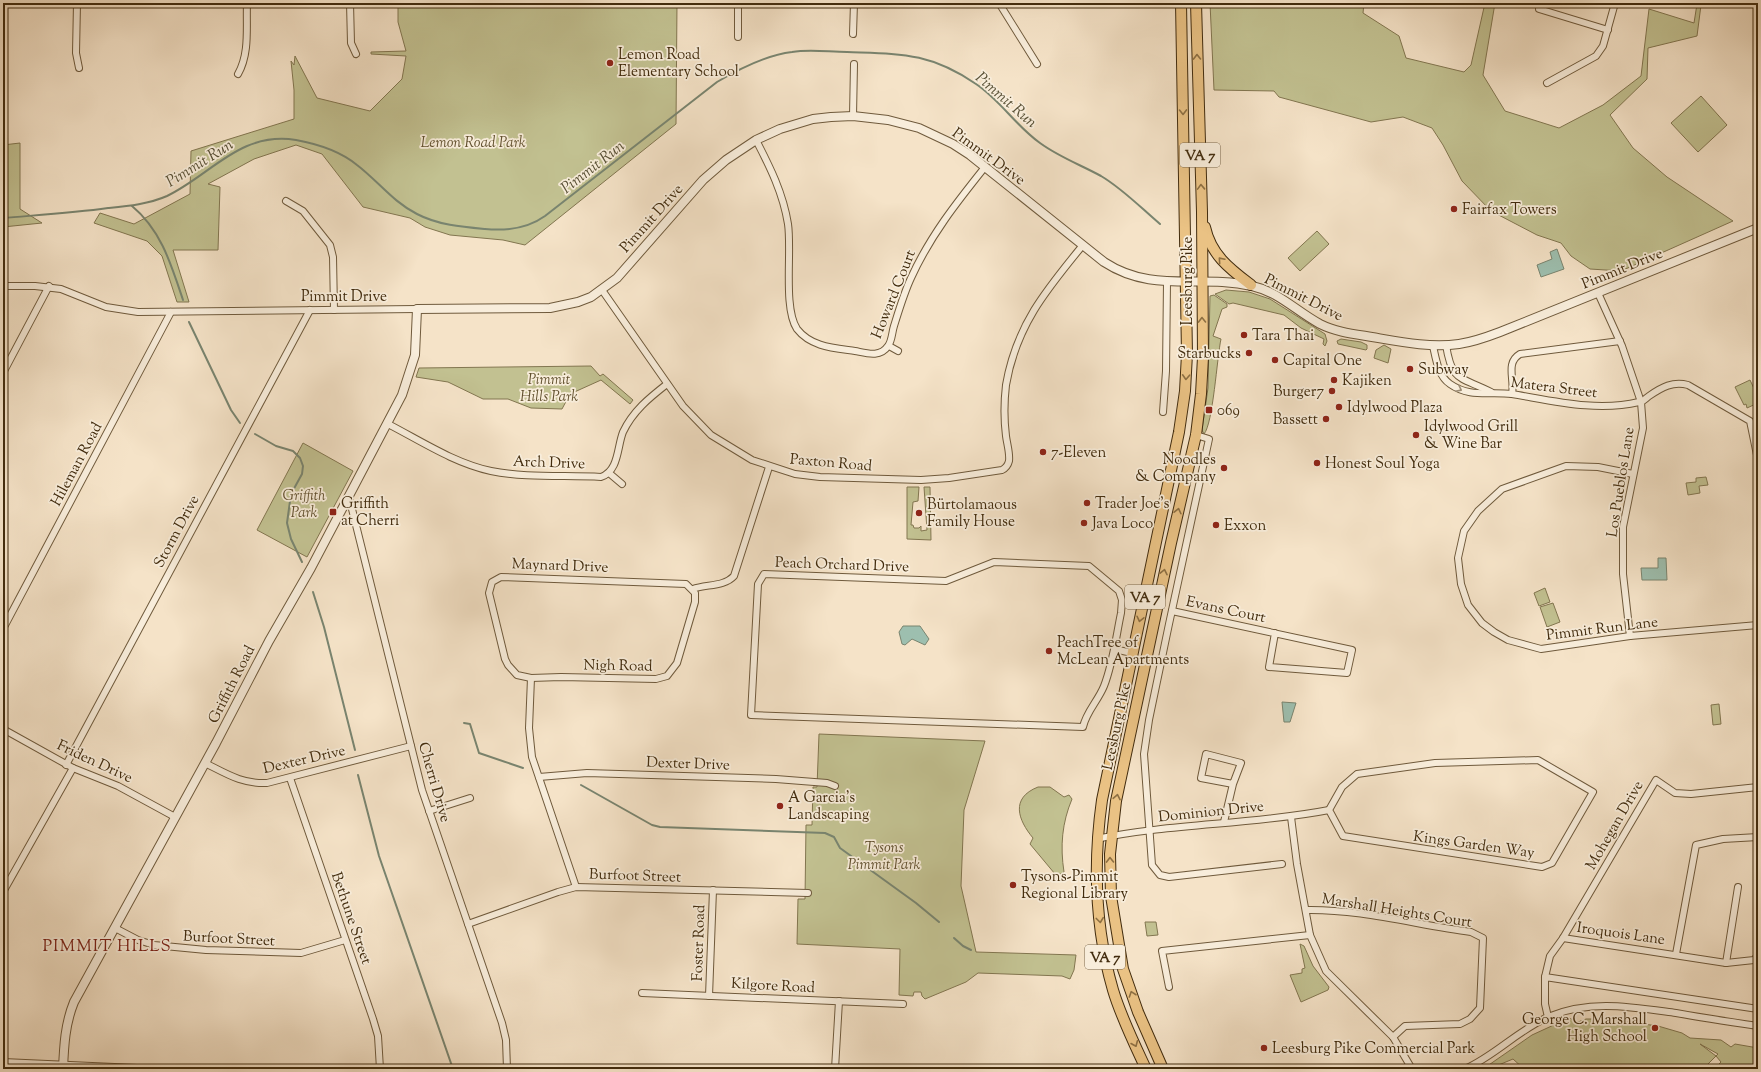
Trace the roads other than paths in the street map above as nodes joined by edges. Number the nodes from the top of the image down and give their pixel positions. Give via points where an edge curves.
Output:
1 (76, 3) edge
2 (247, 3) edge
3 (350, 3) edge
4 (738, 3) edge
5 (854, 3) edge
6 (999, 3) edge
7 (1181, 3) edge
8 (1196, 3) edge
9 (1540, 3) edge
10 (1615, 3) edge
11 (1608, 30) junction
12 (854, 34) dead end
13 (738, 36) dead end
14 (356, 54) dead end
15 (854, 64) dead end
16 (1037, 64) dead end
17 (79, 68) dead end
18 (238, 74) dead end
19 (1547, 83) dead end
20 (853, 116) junction
21 (756, 140) junction
22 (985, 167) junction
23 (286, 202) dead end
24 (1202, 212) junction
25 (1758, 228) edge
26 (1082, 245) junction
27 (1167, 282) junction
28 (1186, 282) junction
29 (1202, 282) junction
30 (1251, 285) junction
31 (3, 286) edge
32 (49, 286) junction
33 (602, 290) junction
34 (1598, 293) junction
35 (417, 309) junction
36 (310, 310) junction
37 (334, 310) junction
38 (171, 312) junction
39 (1620, 341) junction
40 (1446, 345) junction
41 (888, 346) junction
42 (1433, 346) junction
43 (898, 351) dead end
44 (3, 373) edge
45 (667, 384) junction
46 (1490, 392) junction
47 (1512, 394) junction
48 (1641, 402) junction
49 (1163, 412) dead end
50 (388, 424) junction
51 (1196, 435) junction
52 (1758, 460) edge
53 (769, 467) junction
54 (609, 473) junction
55 (1633, 474) junction
56 (622, 484) dead end
57 (349, 497) junction
58 (693, 589) junction
59 (1172, 611) junction
60 (1758, 625) edge
61 (3, 629) edge
62 (1275, 633) junction
63 (1630, 636) junction
64 (1114, 649) junction
65 (1132, 653) junction
66 (531, 678) junction
67 (3, 729) edge
68 (411, 746) junction
69 (205, 763) junction
70 (66, 764) junction
71 (72, 768) junction
72 (539, 777) junction
73 (290, 778) junction
74 (1233, 784) junction
75 (835, 786) dead end
76 (1758, 787) edge
77 (470, 798) dead end
78 (1329, 810) junction
79 (429, 811) junction
80 (175, 817) junction
81 (1291, 817) junction
82 (1224, 822) junction
83 (1149, 831) junction
84 (1111, 836) junction
85 (1758, 837) edge
86 (1096, 839) junction
87 (1282, 864) dead end
88 (576, 887) junction
89 (1738, 887) dead end
90 (713, 890) junction
91 (3, 892) edge
92 (808, 893) dead end
93 (1306, 910) junction
94 (468, 924) junction
95 (115, 928) junction
96 (1310, 935) junction
97 (1563, 938) junction
98 (345, 940) junction
99 (1676, 954) junction
100 (1758, 955) edge
101 (1726, 963) junction
102 (1544, 977) junction
103 (1169, 987) dead end
104 (642, 993) dead end
105 (710, 996) junction
106 (839, 1001) junction
107 (903, 1004) dead end
108 (1758, 1010) edge
109 (1548, 1017) junction
110 (1758, 1026) edge
111 (1393, 1037) junction
112 (3, 1062) edge
113 (63, 1067) edge
114 (159, 1069) edge
115 (380, 1069) edge
116 (507, 1069) edge
117 (835, 1069) edge
118 (1146, 1069) edge
119 (1162, 1069) edge
120 (1412, 1069) edge
121 (1465, 1069) edge

1 - 17 street via 76,54
2 - 18 street via 246,52
3 - 14 street via 350,43
4 - 13 street
5 - 12 street
6 - 16 street
7 -> 28 main road, Leesburg Pike / VA 7
24 -> 8 main road, Leesburg Pike / VA 7
9 - 11 street via 1538,9
10 - 11 street
11 - 19 street via 1603,46 1596,56
15 - 20 street
20 - 21 street, Pimmit Drive via 807,121
20 - 22 street, Pimmit Drive via 888,120 919,128 953,144
21 - 33 street, Pimmit Drive via 719,165 617,278
21 - 41 street, Howard Court via 777,182 785,209 789,245 790,306 792,318 798,329 808,340 823,346 874,354 884,351
22 - 26 street, Pimmit Drive
22 - 41 street, Howard Court via 945,218 924,251 902,299
23 - 37 street via 303,211 330,245 334,257
24 - 29 main road, Leesburg Pike / VA 7
30 -> 24 main road via 1220,260 1207,235
25 - 34 street, Pimmit Drive
26 - 27 street, Pimmit Drive via 1124,274
26 - 53 street, Paxton Road via 1036,304 1018,340 1010,367 1005,404 1009,462 1004,469 949,478 914,480 820,477
27 - 28 street, Pimmit Drive
27 - 49 street
28 - 29 street, Pimmit Drive
28 -> 65 main road, Leesburg Pike / VA 7 via 1188,354 1185,391 1179,432
29 - 30 street, Pimmit Drive
51 -> 29 main road, Leesburg Pike / VA 7 via 1203,357
30 - 42 street, Pimmit Drive via 1274,293 1306,316 1335,330
31 - 32 street, Pimmit Drive
32 - 38 street, Pimmit Drive via 121,310
32 - 44 street
33 - 35 street, Pimmit Drive via 578,302 550,308
33 - 45 street, Paxton Road
34 - 39 street, Los Pueblos Lane
34 - 40 street, Pimmit Drive via 1500,332 1473,341
35 - 37 street, Pimmit Drive
35 - 50 street, Griffith Road via 417,338 413,365
36 - 37 street, Pimmit Drive
36 - 38 street, Pimmit Drive
36 - 70 street, Storm Drive
38 - 61 street, Hileman Road
39 - 47 street via 1520,354 1510,364
39 - 48 street, Los Pueblos Lane
40 - 42 street, Pimmit Drive
40 - 46 street, Matera Street via 1452,370 1458,377
41 - 43 street
42 -> 46 street, Matera Street via 1438,368 1448,383 1463,392
45 - 53 street, Paxton Road via 687,411 711,435 738,453
45 - 54 street via 647,399 630,420
46 - 47 street, Matera Street
47 - 48 street, Matera Street via 1584,406
48 - 52 street via 1661,387 1679,383 1688,385 1750,421
48 - 55 street, Los Pueblos Lane via 1643,428
50 - 54 street, Arch Drive via 452,458 491,471 601,477
50 - 57 street, Griffith Road
51 - 59 street via 1209,439
84 -> 51 main road, Leesburg Pike / VA 7 via 1116,800 1158,601
53 - 58 street via 734,576 724,583
54 - 56 street
55 - 63 street, Los Pueblos Lane via 1623,527 1623,574
55 - 63 street, Pimmit Run Lane via 1598,467 1566,466 1502,489 1478,511 1464,531 1458,558 1461,584 1468,605 1482,623 1508,640 1541,649
57 - 68 street, Cherri Drive
57 - 69 street, Griffith Road
58 - 66 street, Nigh Road via 696,597 680,656 674,669 667,676 656,679
58 - 66 street, Maynard Drive via 682,582 501,577 495,579 489,587 489,593 505,659 517,675
59 - 62 street, Evans Court
59 - 83 street via 1144,754
60 - 63 street, Pimmit Run Lane
62 - 62 street, Evans Court via 1269,667 1347,673 1352,650
64 - 64 street, Peach Orchard Drive via 1122,600 1119,591 1089,566 994,562 946,581 764,574 758,584 751,715 1083,727 1087,714 1105,684
64 - 65 street
65 - 86 main road, Leesburg Pike / VA 7
66 - 72 street via 530,745
67 - 70 street, Friden Drive
68 - 73 street, Dexter Drive
68 - 79 street, Cherri Drive
69 - 73 street, Dexter Drive via 248,783 267,783
69 - 80 street, Griffith Road
70 - 71 street, Friden Drive
71 - 80 street, Friden Drive via 118,786
71 - 91 street
72 - 75 street, Dexter Drive via 587,773 776,779 827,783
72 - 88 street
73 - 98 street, Bethune Street
74 - 74 street via 1241,762 1206,754 1201,778
74 - 82 street
76 - 97 street, Mohegan Drive via 1691,794 1675,793 1656,780
77 - 79 street
78 - 78 street, Kings Garden Way via 1343,836 1542,867 1552,863 1593,792 1538,760 1435,763 1357,774 1342,787
78 - 81 street, Dominion Drive
79 - 94 street, Cherri Drive
80 - 95 street, Griffith Road
81 - 82 street, Dominion Drive
81 - 93 street
82 - 83 street, Dominion Drive
83 - 84 street, Dominion Drive
83 - 87 street via 1152,865 1160,875 1169,877
84 - 86 street, Dominion Drive
119 -> 84 main road, Leesburg Pike / VA 7 via 1123,969 1111,896
85 - 99 street, Iroquois Lane via 1696,844
86 -> 118 main road, Leesburg Pike / VA 7 via 1097,897 1106,963 1116,998
88 - 90 street, Burfoot Street
88 - 94 street, Burfoot Street
89 - 101 street
90 - 92 street, Burfoot Street
90 - 105 street, Foster Road
93 - 96 street
93 - 111 street, Marshall Heights Court via 1330,910 1471,932 1483,938 1480,1008 1470,1019 1460,1024 1405,1026
94 - 116 street, Cherri Drive via 502,1023 507,1045
95 - 98 street, Burfoot Street via 154,945 206,950 301,953
95 - 113 street, Griffith Road via 71,1011 64,1042
96 - 103 street via 1162,951
96 - 111 street via 1326,971
97 - 99 street, Iroquois Lane
97 - 102 street, Mohegan Drive via 1550,956
98 - 115 street, Bethune Street via 373,1019 379,1047
99 - 101 street, Iroquois Lane
100 - 101 street, Iroquois Lane via 1754,960
102 - 108 street
102 - 109 street, Mohegan Drive
104 - 105 street, Kilgore Road
105 - 106 street, Kilgore Road
106 - 107 street, Kilgore Road
106 - 117 street
109 - 110 street via 1582,1007 1614,1005
109 - 121 street via 1520,1032 1492,1056
111 - 120 street
112 - 113 street
113 - 114 street

